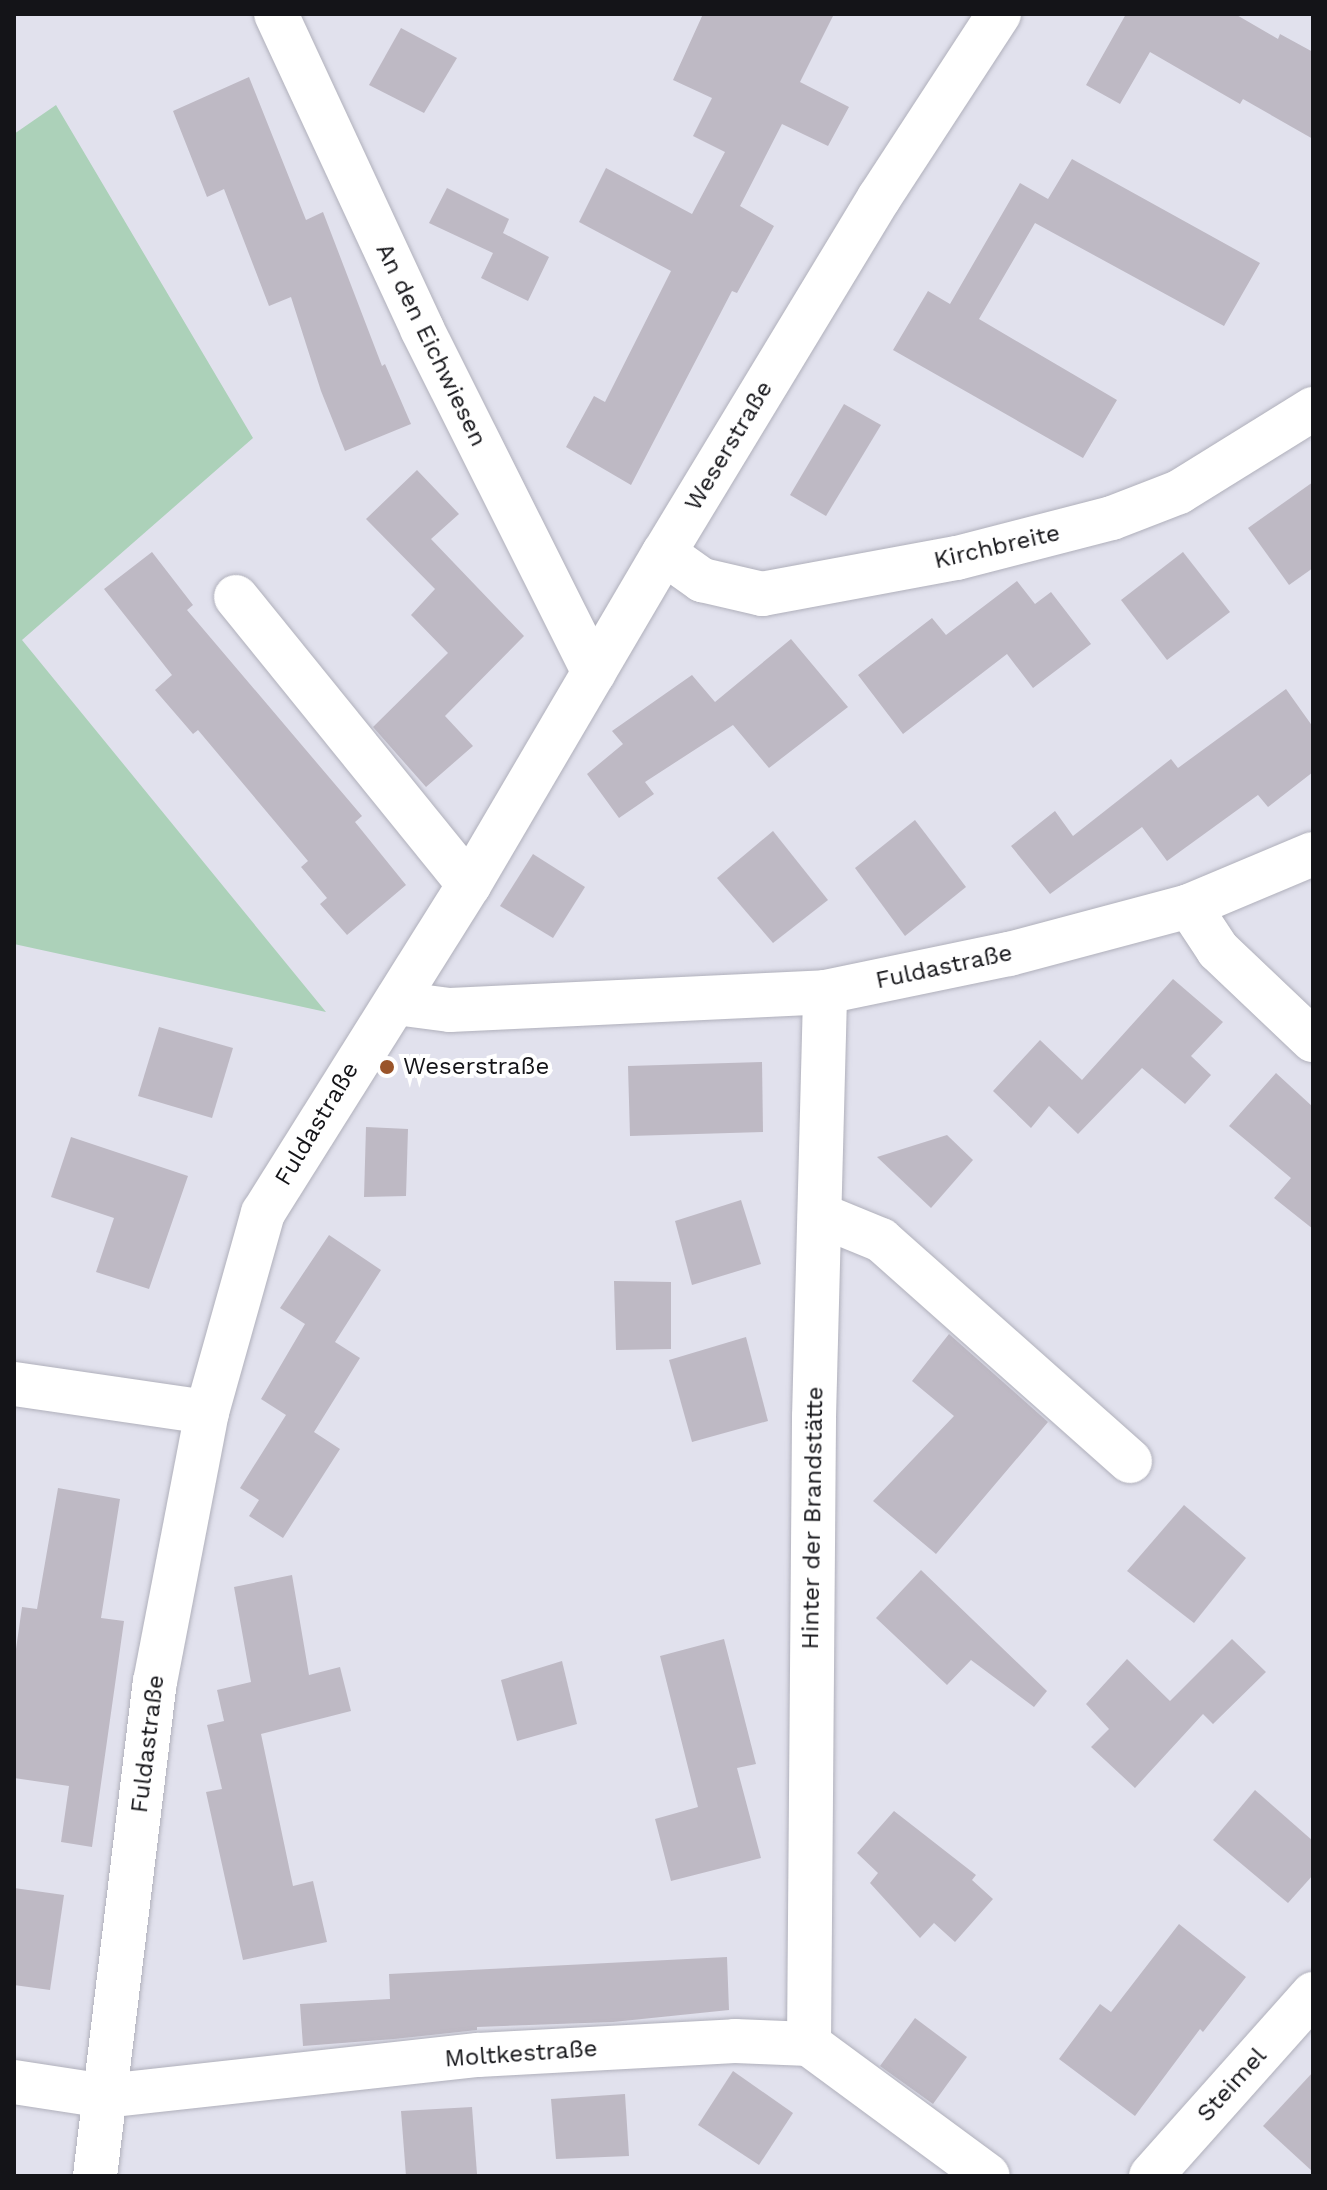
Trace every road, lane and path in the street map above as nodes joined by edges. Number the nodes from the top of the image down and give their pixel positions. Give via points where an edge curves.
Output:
1 (276, 14) edge
2 (999, 14) edge
3 (1313, 409) edge
4 (664, 553) junction
5 (236, 597) dead end
6 (594, 672) junction
7 (1313, 854) edge
8 (469, 885) junction
9 (1189, 906) junction
10 (825, 992) junction
11 (396, 1003) junction
12 (1313, 1040) edge
13 (820, 1215) junction
14 (14, 1384) edge
15 (207, 1412) junction
16 (1130, 1461) dead end
17 (1313, 1994) edge
18 (809, 2044) junction
19 (14, 2082) edge
20 (105, 2096) junction
21 (95, 2176) edge
22 (988, 2176) edge
23 (1151, 2176) edge

1 - 6 street, An den Eichwiesen via 422,329
2 - 4 street, Weserstraße via 879,198
3 - 4 street, Kirchbreite via 1179,492 1097,523 957,558 762,594 702,580
4 - 6 street, Weserstraße
5 - 8 street
6 - 8 street, Weserstraße
7 - 9 street, Fuldastraße
8 - 11 street, Weserstraße
9 - 10 street, Fuldastraße via 1009,954
9 - 12 street via 1218,950
10 - 11 street, Fuldastraße via 450,1010
10 - 13 street, Hinter der Brandstätte
11 - 15 street, Fuldastraße via 263,1213
13 - 16 street via 881,1240
13 - 18 street, Hinter der Brandstätte via 813,1433
14 - 15 street
15 - 20 street, Fuldastraße via 155,1682
17 - 23 street, Steimel
18 - 20 street, Moltkestraße via 735,2041 478,2055
18 - 22 street
19 - 20 street, Moltkestraße
20 - 21 street, Fuldastraße

